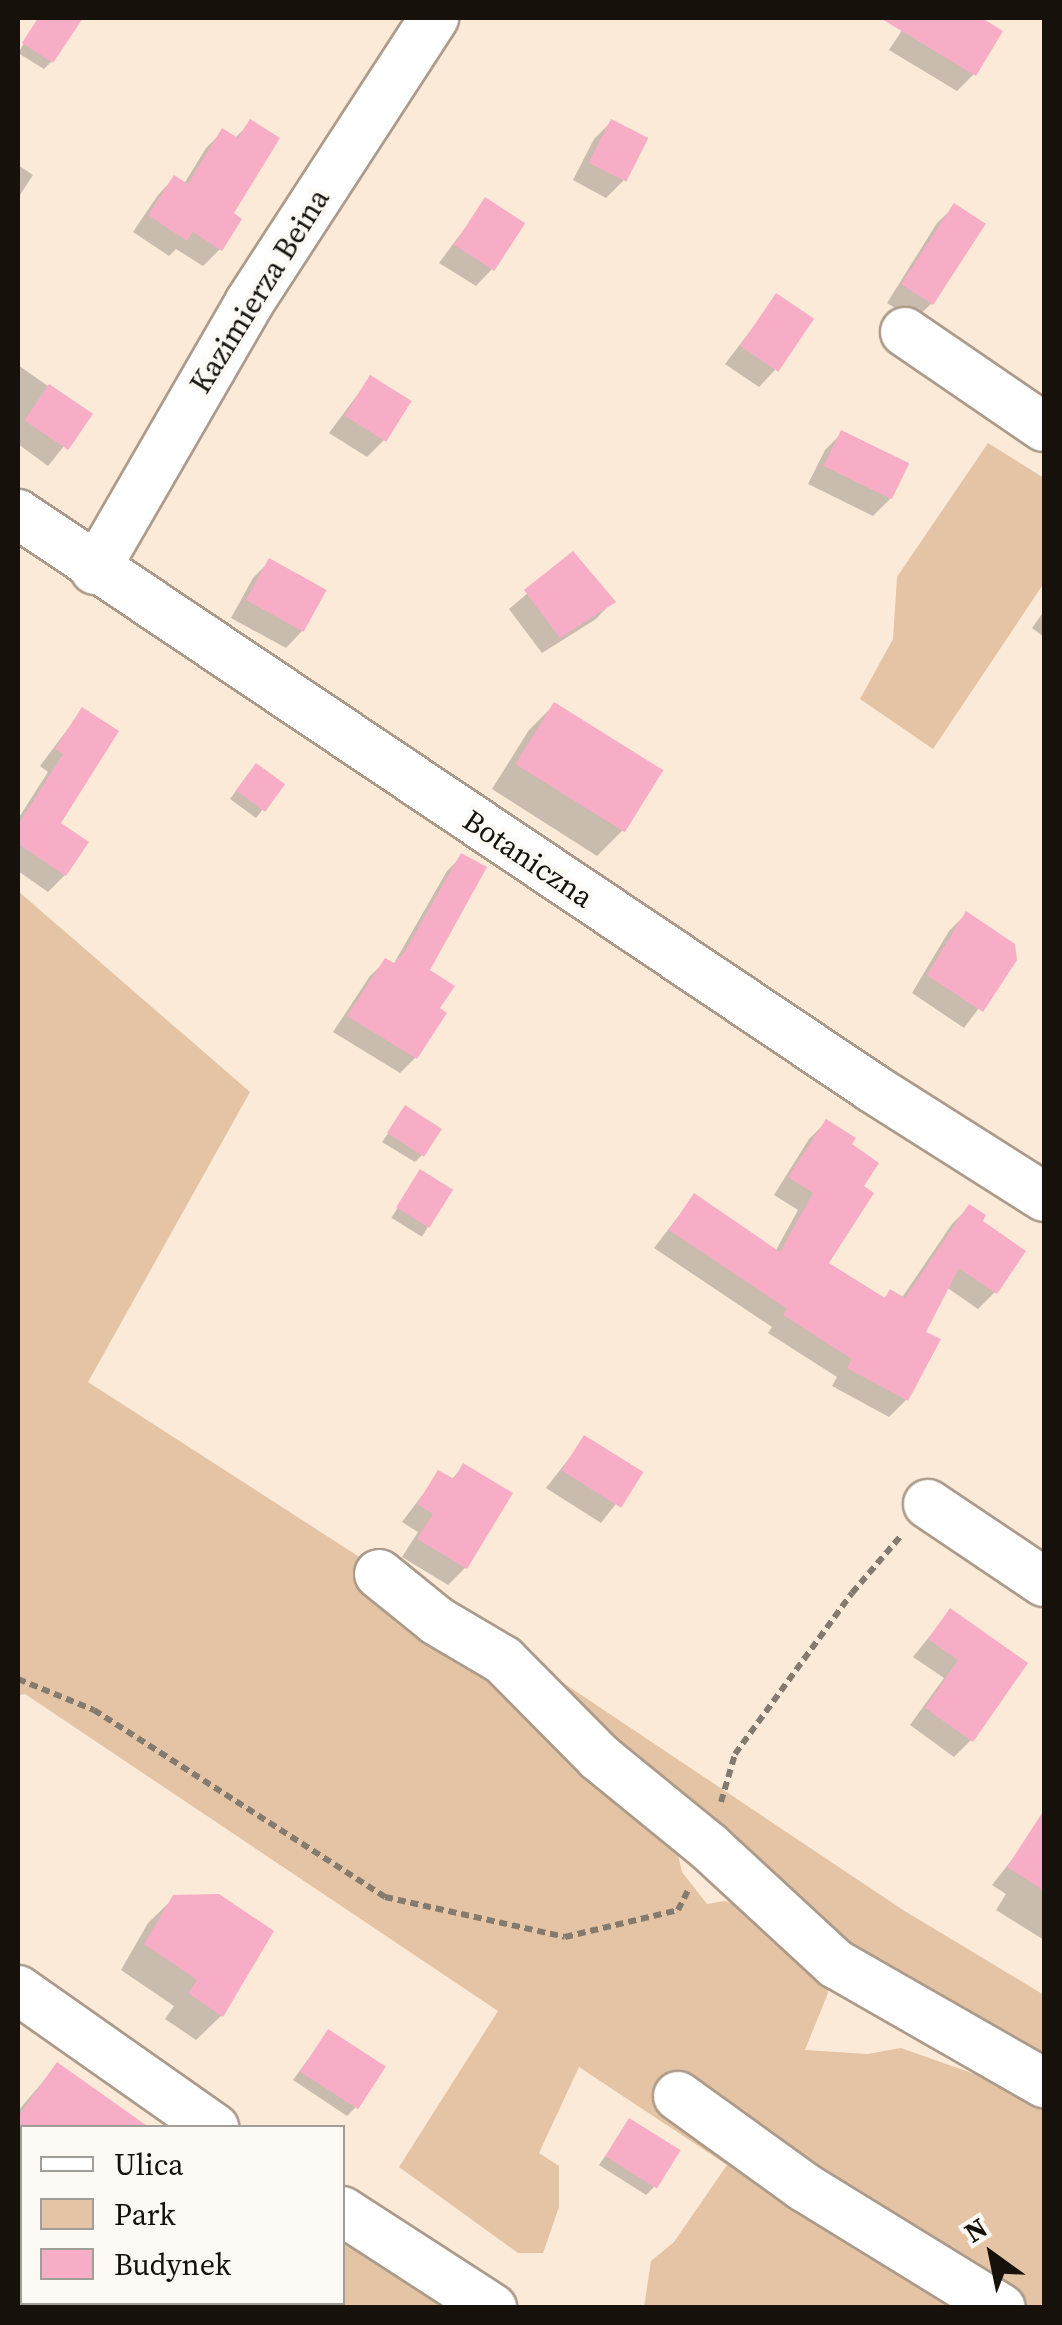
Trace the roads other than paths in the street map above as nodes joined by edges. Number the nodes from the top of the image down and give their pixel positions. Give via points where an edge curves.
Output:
1 (434, 18) edge
2 (905, 332) dead end
3 (1044, 426) edge
4 (18, 514) edge
5 (94, 570) junction
6 (1044, 1196) edge
7 (928, 1504) road end
8 (379, 1574) dead end
9 (1044, 1582) edge
10 (18, 1990) edge
11 (1044, 2083) edge
12 (678, 2096) dead end
13 (210, 2125) edge
14 (345, 2213) edge
15 (492, 2308) edge
16 (1000, 2308) edge

1 - 5 street, Kazimierza Beina via 249,303
2 - 3 street
4 - 5 street, Botaniczna
5 - 6 street, Botaniczna via 871,1088
7 - 9 street
8 - 11 street via 437,1621 503,1660 598,1757 708,1846 836,1964
10 - 13 street
12 - 16 street via 804,2186
14 - 15 street

